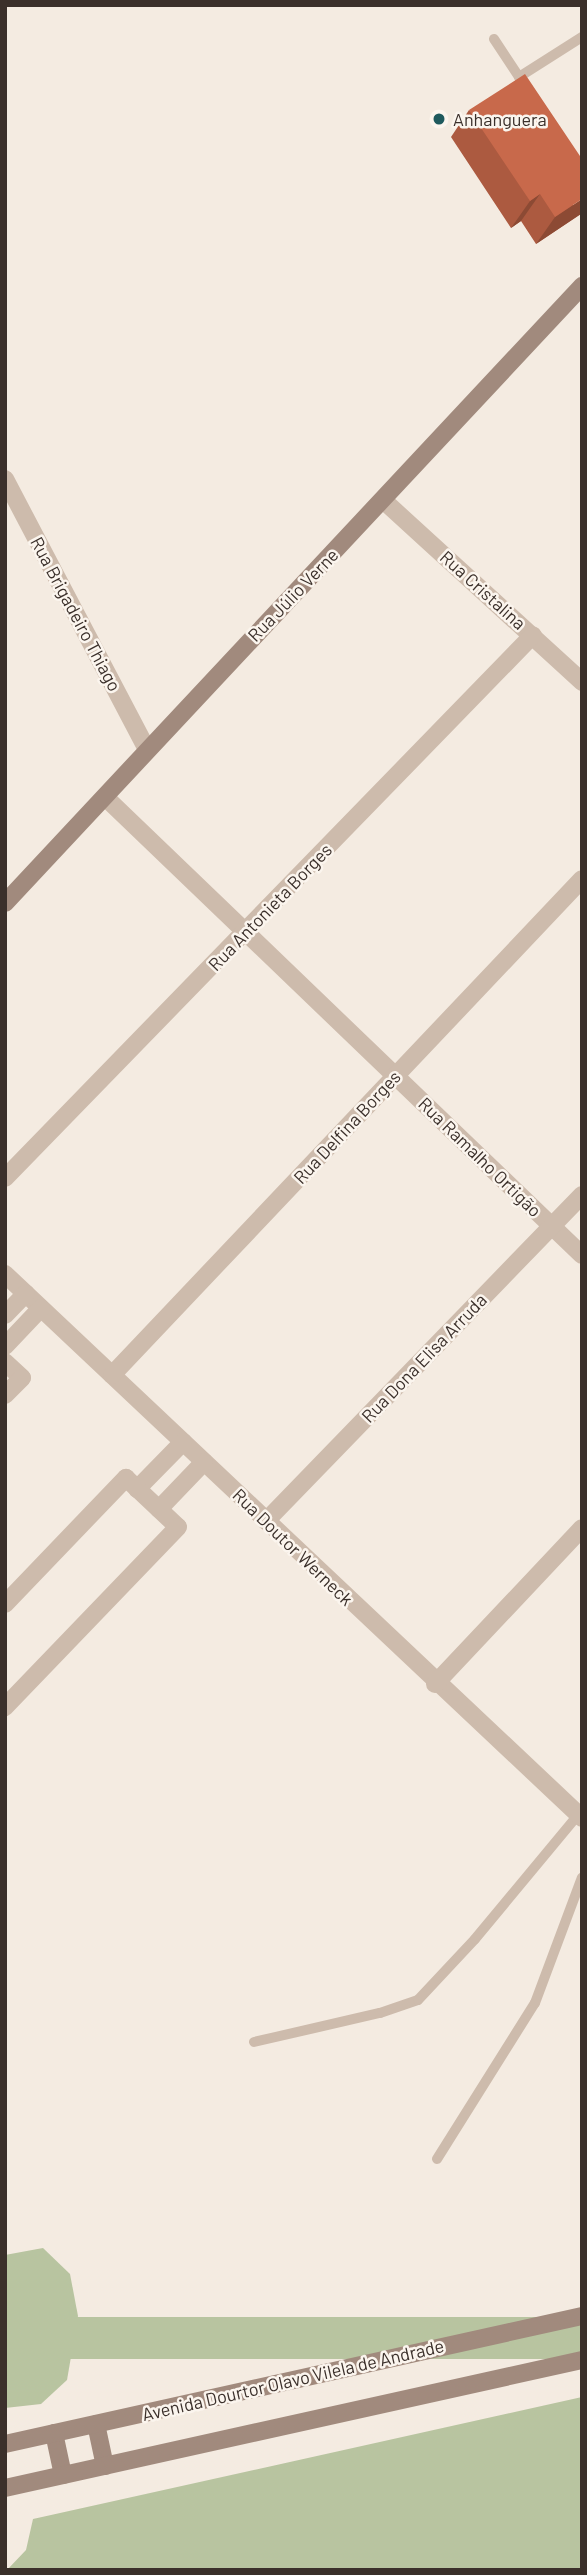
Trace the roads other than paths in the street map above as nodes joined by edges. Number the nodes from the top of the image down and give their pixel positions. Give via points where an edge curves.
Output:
1 (582, 37) edge
2 (495, 39) dead end
3 (519, 76) junction
4 (533, 98) edge
5 (582, 286) edge
6 (5, 479) edge
7 (383, 500) junction
8 (533, 635) junction
9 (582, 682) edge
10 (146, 749) junction
11 (105, 797) junction
12 (582, 879) edge
13 (5, 904) edge
14 (246, 932) junction
15 (396, 1076) junction
16 (5, 1178) edge
17 (582, 1195) edge
18 (552, 1226) junction
19 (582, 1255) edge
20 (5, 1274) edge
21 (26, 1293) junction
22 (41, 1308) junction
23 (5, 1315) edge
24 (5, 1346) edge
25 (5, 1362) edge
26 (112, 1375) junction
27 (5, 1395) edge
28 (183, 1442) junction
29 (204, 1462) junction
30 (137, 1489) junction
31 (159, 1509) junction
32 (266, 1521) junction
33 (582, 1528) edge
34 (5, 1604) edge
35 (435, 1684) junction
36 (5, 1707) edge
37 (580, 1816) edge
38 (582, 1877) edge
39 (254, 2042) dead end
40 (437, 2159) dead end
41 (582, 2316) edge
42 (582, 2360) edge
43 (96, 2424) junction
44 (54, 2433) junction
45 (5, 2444) edge
46 (105, 2466) junction
47 (63, 2475) junction
48 (5, 2488) edge

1 - 3 lane
2 - 3 lane
3 - 4 lane
5 - 7 main road, Rua Júlio Verne
6 - 10 street, Rua Brigadeiro Thiago
7 - 8 street, Rua Cristalina
7 - 10 main road, Rua Júlio Verne
8 - 9 street, Rua Cristalina
8 - 14 street, Rua Antonieta Borges
10 - 11 main road, Rua Júlio Verne
11 - 13 main road, Rua Júlio Verne
11 - 14 street, Rua Ramalho Ortigão
12 - 15 street, Rua Delfina Borges
14 - 15 street, Rua Ramalho Ortigão
14 - 16 street, Rua Antonieta Borges
15 - 18 street, Rua Ramalho Ortigão
15 - 26 street, Rua Delfina Borges
17 - 18 street, Rua Dona Elisa Arruda
18 - 19 street, Rua Ramalho Ortigão
18 - 32 street, Rua Dona Elisa Arruda
20 - 21 street, Rua Doutor Werneck
21 - 22 street, Rua Doutor Werneck
21 - 23 street
22 - 24 street
22 - 26 street, Rua Doutor Werneck
25 - 27 street via 22,1378
26 - 28 street, Rua Doutor Werneck
28 - 29 street, Rua Doutor Werneck
28 - 30 street
29 - 31 street
29 - 32 street, Rua Doutor Werneck
30 - 31 street
30 - 34 street via 125,1478
31 - 36 street via 178,1527
32 - 35 street, Rua Doutor Werneck
33 - 35 street
35 - 37 street, Rua Doutor Werneck
37 - 39 lane via 418,2000
38 - 40 lane via 535,2003
41 - 43 main road, Avenida Dourtor Olavo Vilela de Andrade
42 - 46 main road
43 - 44 main road, Avenida Dourtor Olavo Vilela de Andrade
43 - 46 main road
44 - 45 main road, Avenida Dourtor Olavo Vilela de Andrade
44 - 47 main road
46 - 47 main road
47 - 48 main road

